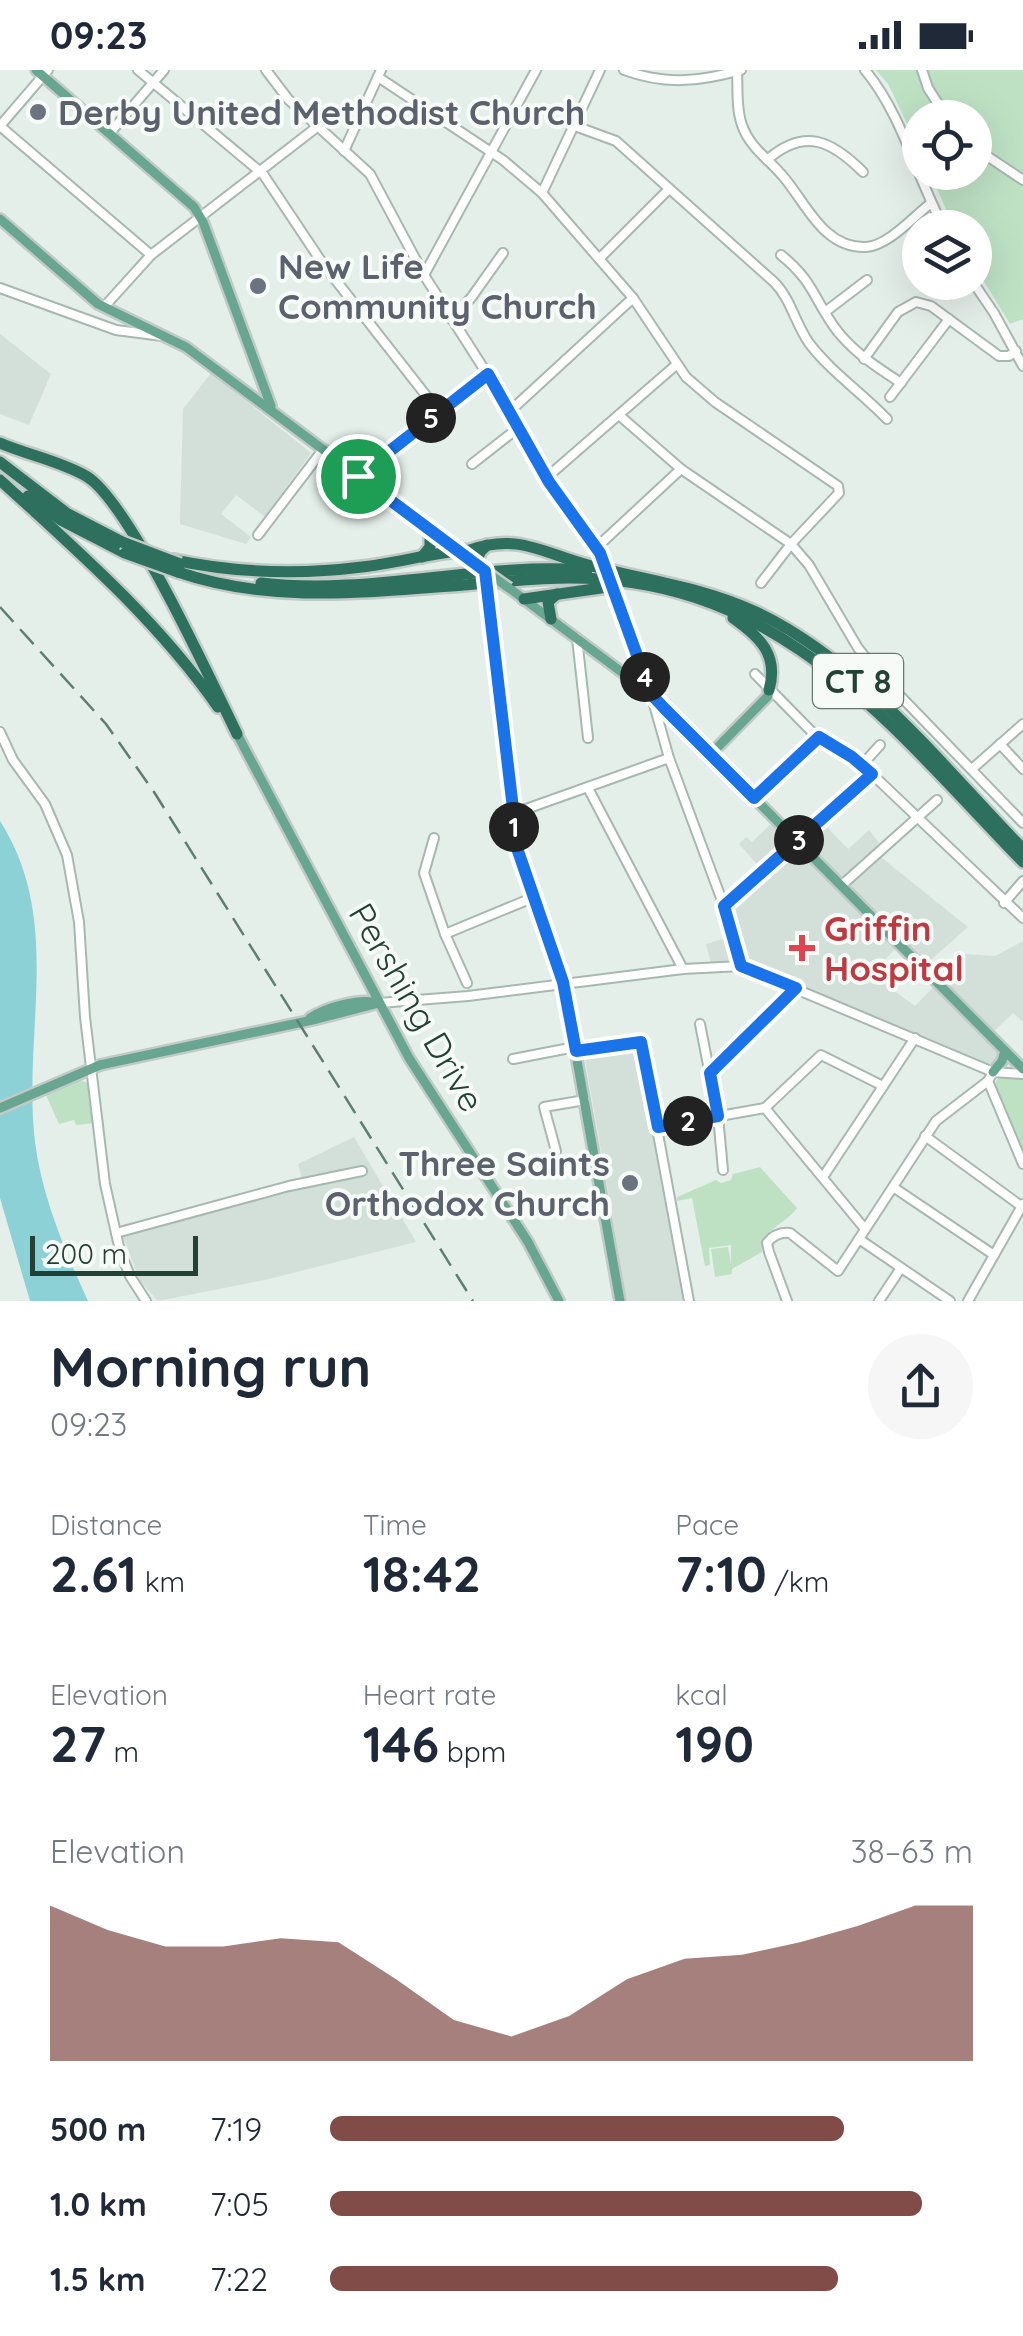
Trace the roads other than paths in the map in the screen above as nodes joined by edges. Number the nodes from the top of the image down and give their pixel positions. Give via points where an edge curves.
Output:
1 (138, 70) edge
2 (164, 70) edge
3 (266, 70) edge
4 (536, 70) edge
5 (600, 70) edge
6 (624, 70) edge
7 (666, 70) edge
8 (739, 70) edge
9 (864, 70) edge
10 (922, 70) edge
11 (43, 72) edge
12 (380, 74) edge
13 (670, 82) junction
14 (154, 83) junction
15 (936, 100) edge
16 (0, 126) edge
17 (317, 126) junction
18 (575, 126) junction
19 (110, 134) junction
20 (344, 150) junction
21 (492, 152) junction
22 (992, 159) edge
23 (767, 160) junction
24 (259, 172) junction
25 (863, 172) dead end
26 (1023, 180) edge
27 (669, 189) junction
28 (542, 193) junction
29 (930, 204) junction
30 (934, 210) edge
31 (200, 216) junction
32 (0, 218) edge
33 (502, 252) dead end
34 (150, 255) junction
35 (781, 255) dead end
36 (599, 259) junction
37 (424, 276) junction
38 (867, 280) dead end
39 (0, 288) edge
40 (633, 298) junction
41 (984, 300) edge
42 (104, 307) junction
43 (824, 312) junction
44 (450, 319) junction
45 (949, 320) junction
46 (166, 336) junction
47 (1016, 350) junction
48 (864, 358) junction
49 (676, 365) junction
50 (1023, 366) edge
51 (488, 374) junction
52 (901, 383) junction
53 (890, 397) dead end
54 (272, 408) junction
55 (439, 412) junction
56 (510, 412) junction
57 (620, 415) junction
58 (887, 419) dead end
59 (518, 428) junction
60 (0, 443) edge
61 (322, 450) junction
62 (0, 462) edge
63 (472, 464) dead end
64 (681, 469) junction
65 (358, 476) junction
66 (0, 478) edge
67 (546, 478) junction
68 (430, 530) junction
69 (258, 536) dead end
70 (491, 543) junction
71 (791, 544) junction
72 (124, 547) junction
73 (458, 550) junction
74 (598, 550) junction
75 (421, 558) junction
76 (179, 566) junction
77 (481, 568) junction
78 (650, 577) junction
79 (761, 583) dead end
80 (659, 588) junction
81 (557, 594) junction
82 (524, 599) junction
83 (708, 602) junction
84 (551, 619) junction
85 (577, 638) junction
86 (754, 674) dead end
87 (770, 690) junction
88 (651, 694) junction
89 (1023, 724) edge
90 (0, 732) edge
91 (237, 734) junction
92 (819, 737) junction
93 (588, 738) dead end
94 (880, 744) dead end
95 (1000, 744) junction
96 (711, 754) junction
97 (669, 758) junction
98 (862, 766) junction
99 (972, 769) junction
100 (1023, 769) edge
101 (872, 774) junction
102 (588, 788) junction
103 (754, 798) junction
104 (936, 800) dead end
105 (512, 814) junction
106 (916, 818) junction
107 (1023, 823) edge
108 (434, 838) dead end
109 (798, 841) junction
110 (1021, 858) edge
111 (1022, 882) edge
112 (842, 885) junction
113 (532, 898) junction
114 (1004, 903) junction
115 (724, 906) junction
116 (1023, 918) edge
117 (445, 934) junction
118 (741, 966) junction
119 (683, 969) junction
120 (563, 982) junction
121 (467, 983) dead end
122 (796, 988) junction
123 (379, 1003) junction
124 (700, 1024) dead end
125 (915, 1038) junction
126 (575, 1049) junction
127 (1005, 1051) junction
128 (514, 1059) dead end
129 (92, 1067) junction
130 (1023, 1071) edge
131 (710, 1073) junction
132 (990, 1076) junction
133 (883, 1086) junction
134 (585, 1100) junction
135 (0, 1108) edge
136 (766, 1108) junction
137 (718, 1116) junction
138 (658, 1127) junction
139 (925, 1136) junction
140 (556, 1150) dead end
141 (1023, 1164) edge
142 (362, 1170) dead end
143 (724, 1170) dead end
144 (823, 1177) junction
145 (892, 1187) junction
146 (1022, 1205) edge
147 (865, 1229) junction
148 (116, 1232) junction
149 (859, 1239) junction
150 (994, 1255) junction
151 (901, 1268) junction
152 (146, 1301) edge
153 (558, 1301) edge
154 (620, 1301) edge
155 (689, 1301) edge
156 (787, 1301) edge
157 (879, 1301) edge
158 (950, 1301) edge
159 (968, 1301) edge

1 - 14 street
2 - 14 street
3 - 17 street
4 - 21 street
5 - 18 street
6 - 13 street
7 - 13 street
8 - 13 street
8 - 23 street via 742,126
9 - 29 street via 893,110
10 - 15 street
11 - 16 street
11 - 19 main road
12 - 20 street
12 - 21 street
14 - 19 street
14 - 24 street
16 - 34 street
17 - 20 street
17 - 24 street
18 - 27 street via 616,142
18 - 28 street
19 - 31 main road
20 - 37 street via 370,174
21 - 28 street
21 - 37 street
22 - 26 street
23 - 25 street via 794,143 815,140
23 - 29 street via 815,222 852,245 876,245
24 - 31 street
24 - 55 street
27 - 36 street
27 - 58 street via 779,287 825,363
28 - 36 street
29 - 30 street
31 - 34 street
31 - 54 main road
32 - 42 main road
33 - 44 street
34 - 42 street
35 - 43 street via 805,275
36 - 40 street
37 - 44 street
38 - 43 street
39 - 46 street via 116,330
40 - 49 street
40 - 56 street
41 - 47 street
42 - 46 main road
43 - 48 street
44 - 51 street
45 - 47 street via 999,356
45 - 48 street via 924,303 908,304
45 - 52 street
46 - 54 main road
47 - 50 street
48 - 52 street
49 - 57 street
49 - 71 street via 715,402 835,483 839,493
51 - 55 street
51 - 56 street
52 - 53 street
54 - 61 main road
55 - 65 street
56 - 59 street
57 - 64 street
57 - 67 street
59 - 63 street
59 - 67 street
60 - 91 highway via 87,477 105,491
61 - 65 main road
61 - 69 street
62 - 72 highway, CT 8
64 - 71 street
64 - 74 street
65 - 68 main road
66 - 72 highway, CT 8 via 61,520
66 - 91 highway via 176,648
67 - 74 street
68 - 73 main road
68 - 75 highway via 430,547
70 - 73 highway
70 - 77 highway via 480,552
70 - 78 highway via 522,544
71 - 79 street
71 - 99 street via 858,648
72 - 76 highway, CT 8, bridge
72 - 76 highway, CT 8, bridge
73 - 75 highway
73 - 77 main road
74 - 88 street, bridge
75 - 76 highway via 314,572
76 - 78 highway, CT 8 via 230,579 309,586 566,568
76 - 80 highway, CT 8 via 227,585 307,595 571,578
77 - 82 main road, bridge
77 - 105 main road, bridge
78 - 110 highway, CT 8 via 740,605 825,653 865,687
80 - 81 highway
80 - 83 highway, CT 8
81 - 82 highway
81 - 84 highway via 548,602
82 - 84 main road
83 - 87 highway via 766,647 774,668
83 - 110 highway, CT 8 via 787,640 846,682
84 - 85 main road
85 - 88 main road
85 - 93 street
86 - 87 street
87 - 92 street
87 - 96 main road
88 - 96 main road
88 - 97 street
89 - 95 street
90 - 129 street via 45,804 67,856
91 - 123 main road, Pershing Drive
92 - 98 street
92 - 103 street
94 - 98 street
95 - 99 street
95 - 100 street
96 - 103 main road
97 - 102 street
97 - 115 street
98 - 101 street
99 - 107 street
101 - 106 street
101 - 109 street
102 - 105 street
102 - 119 street
103 - 109 main road
104 - 106 street
105 - 113 main road
106 - 112 street
106 - 114 street
108 - 117 street via 424,873
109 - 112 main road
109 - 115 street
111 - 114 street
112 - 127 main road
113 - 117 street
113 - 120 main road
114 - 116 street
115 - 118 street
117 - 121 street
118 - 119 street
118 - 122 street
119 - 120 street
120 - 123 street
120 - 126 main road
122 - 125 street
122 - 131 street
123 - 129 main road
123 - 153 main road, Pershing Drive
124 - 131 street
125 - 132 street
125 - 133 street
126 - 128 street
126 - 134 main road
126 - 138 street via 641,1042
127 - 130 main road
127 - 132 main road
129 - 135 main road
129 - 148 street
130 - 132 street
131 - 137 street
132 - 139 street
132 - 141 street
133 - 136 street via 821,1056
133 - 144 street
134 - 140 street via 544,1107
134 - 154 main road
136 - 137 street
136 - 144 street
137 - 138 street
137 - 143 street
138 - 155 street
139 - 145 street
139 - 146 street
142 - 148 street
144 - 147 street
145 - 147 street
145 - 150 street
146 - 150 street
147 - 149 street
148 - 152 street
149 - 151 street
149 - 156 street via 838,1271 790,1233 771,1238 768,1252
150 - 159 street
151 - 157 street
151 - 158 street

